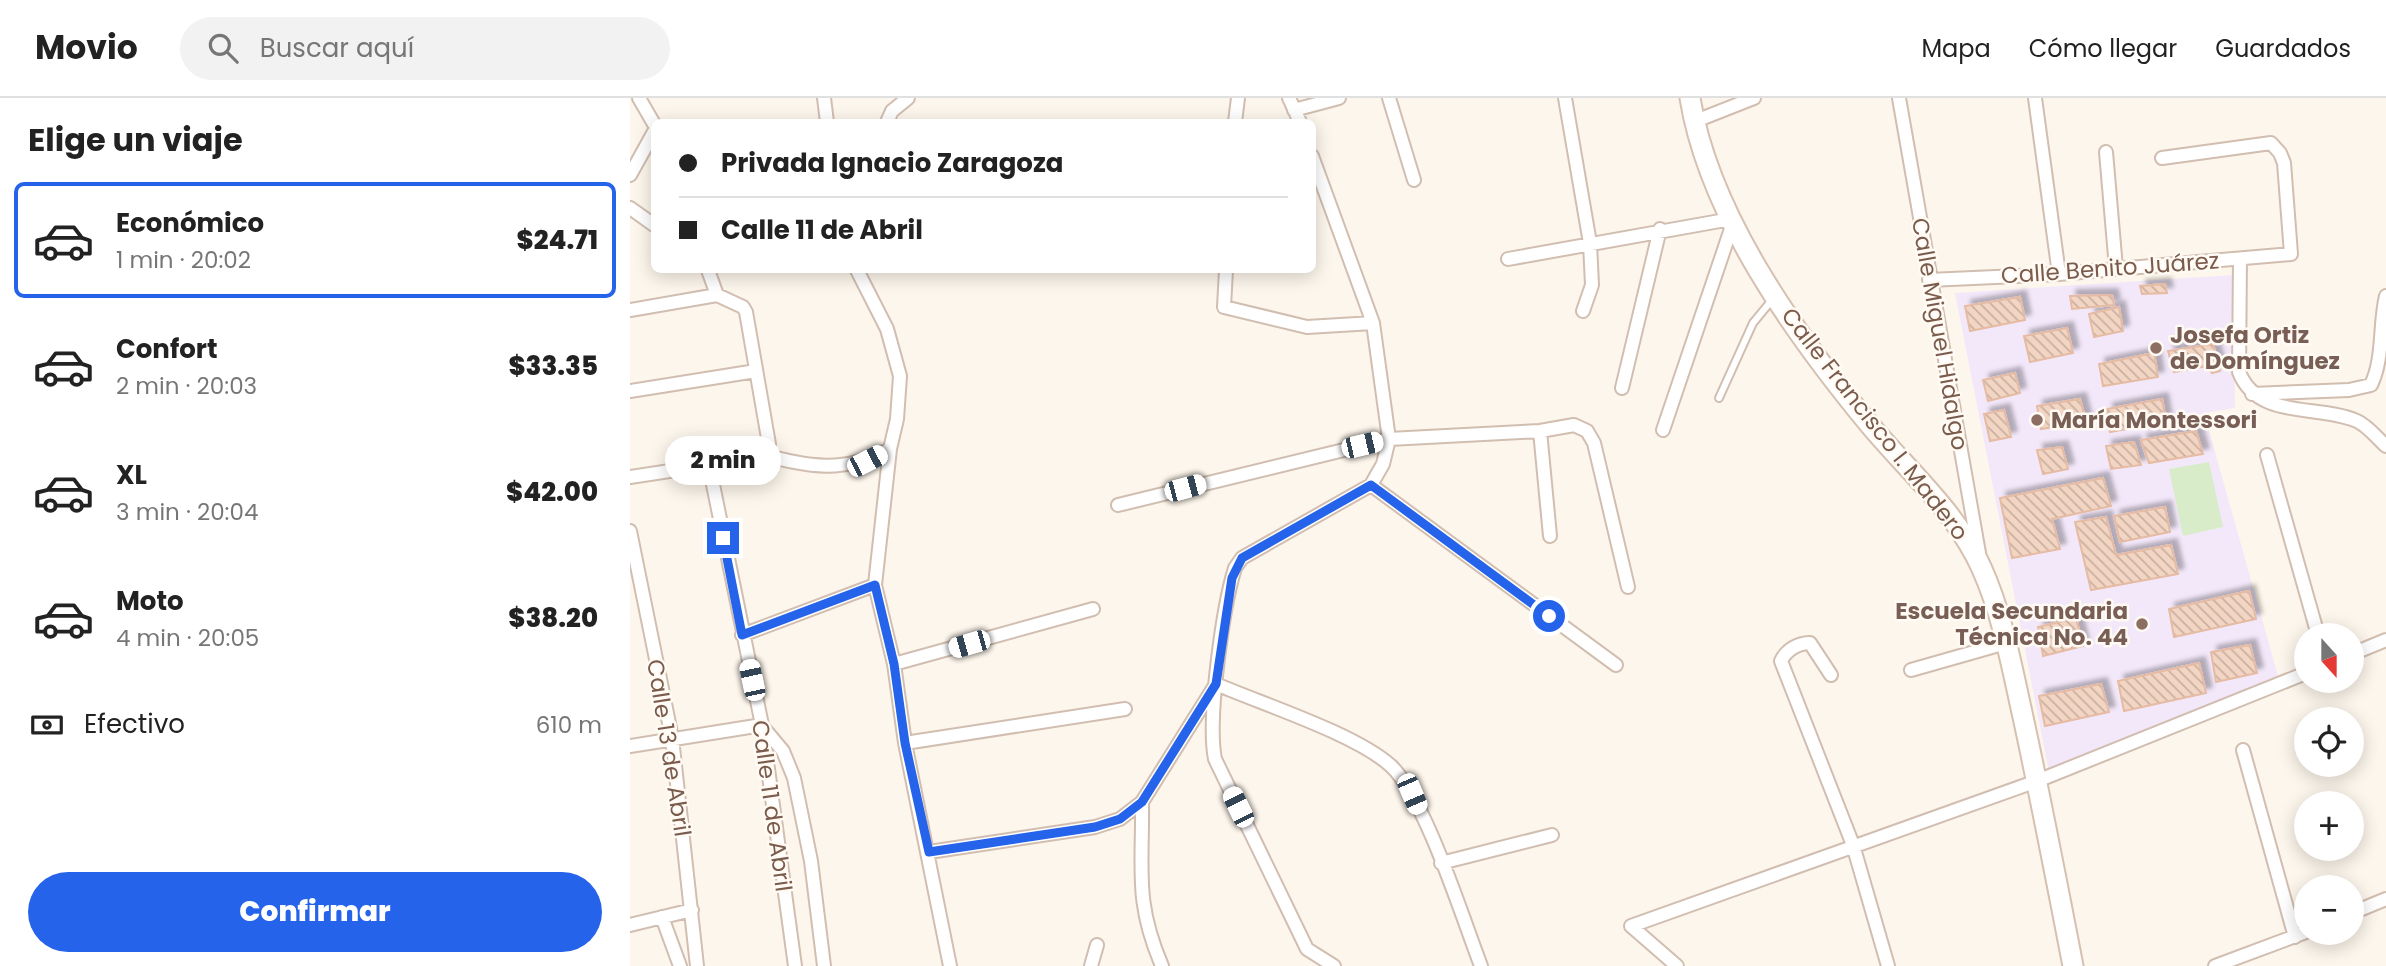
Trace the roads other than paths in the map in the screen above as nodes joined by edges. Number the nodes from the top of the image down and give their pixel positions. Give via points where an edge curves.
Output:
1 (639, 98) edge
2 (824, 98) edge
3 (908, 98) edge
4 (1238, 98) edge
5 (1339, 98) edge
6 (1389, 98) edge
7 (1565, 98) edge
8 (1690, 98) edge
9 (1754, 98) edge
10 (1899, 98) edge
11 (2035, 98) edge
12 (1294, 110) edge
13 (651, 119) edge
14 (827, 119) edge
15 (888, 119) edge
16 (1235, 119) edge
17 (1693, 122) junction
18 (651, 136) edge
19 (2106, 152) dead end
20 (2162, 158) dead end
21 (1316, 167) edge
22 (630, 175) edge
23 (1414, 180) dead end
24 (630, 208) edge
25 (1732, 221) junction
26 (651, 223) edge
27 (1660, 229) junction
28 (1590, 243) junction
29 (1508, 259) dead end
30 (2240, 259) junction
31 (2116, 268) junction
32 (709, 273) edge
33 (858, 273) edge
34 (1226, 273) edge
35 (2059, 274) junction
36 (1929, 280) junction
37 (717, 295) junction
38 (1776, 296) junction
39 (2386, 296) edge
40 (630, 310) edge
41 (1583, 311) dead end
42 (1373, 323) junction
43 (756, 371) junction
44 (1622, 388) dead end
45 (630, 391) edge
46 (2252, 394) junction
47 (1719, 398) dead end
48 (1663, 430) dead end
49 (1540, 431) junction
50 (1389, 439) junction
51 (2386, 446) edge
52 (890, 449) junction
53 (760, 454) junction
54 (2267, 455) dead end
55 (709, 465) junction
56 (630, 477) edge
57 (1371, 485) junction
58 (1118, 505) dead end
59 (630, 531) edge
60 (1550, 537) dead end
61 (1982, 569) junction
62 (875, 585) junction
63 (1628, 587) dead end
64 (1093, 609) dead end
65 (2315, 623) edge
66 (742, 635) junction
67 (2386, 640) edge
68 (2007, 643) junction
69 (2364, 649) edge
70 (894, 664) junction
71 (1616, 665) dead end
72 (1911, 670) dead end
73 (1831, 676) dead end
74 (2294, 678) edge
75 (1216, 684) junction
76 (1125, 709) dead end
77 (762, 726) junction
78 (672, 738) junction
79 (905, 743) junction
80 (630, 746) edge
81 (2243, 750) dead end
82 (2036, 781) junction
83 (1142, 802) junction
84 (1552, 835) dead end
85 (1853, 845) junction
86 (929, 852) junction
87 (1441, 863) junction
88 (2386, 899) edge
89 (2364, 908) edge
90 (692, 910) junction
91 (2294, 913) edge
92 (662, 917) junction
93 (630, 925) edge
94 (2294, 937) edge
95 (1097, 945) dead end
96 (680, 966) edge
97 (697, 966) edge
98 (795, 966) edge
99 (824, 966) edge
100 (950, 966) edge
101 (1091, 966) edge
102 (1162, 966) edge
103 (1334, 966) edge
104 (1481, 966) edge
105 (1677, 966) edge
106 (1888, 966) edge
107 (2073, 966) edge
108 (2214, 966) edge

1 - 13 street
2 - 14 street
3 - 15 street
4 - 16 street
5 - 12 street
6 - 23 street
7 - 28 street
8 - 17 street, Calle Francisco I. Madero
9 - 17 street
10 - 36 street, Calle Miguel Hidalgo
11 - 35 street
17 - 25 street, Calle Francisco I. Madero
18 - 22 street
19 - 31 street
20 - 30 street, Calle Benito Juárez via 2271,143 2280,153 2291,254
21 - 42 street
24 - 26 street
25 - 27 street
25 - 38 street, Calle Francisco I. Madero
25 - 48 street
27 - 28 street
27 - 44 street
28 - 29 street
28 - 41 street via 1592,285
30 - 31 street, Calle Benito Juárez
30 - 46 street via 2239,372
31 - 35 street, Calle Benito Juárez
32 - 37 street
33 - 52 street via 887,330 900,376
34 - 42 street via 1224,307 1307,327
35 - 36 street, Calle Benito Juárez
36 - 61 street, Calle Miguel Hidalgo
37 - 40 street
37 - 43 street via 746,312
38 - 47 lane via 1753,323
38 - 61 street, Calle Francisco I. Madero via 1870,424 1956,523
39 - 46 street via 2378,342 2379,369 2371,385
42 - 50 street
43 - 45 street
43 - 53 street via 769,444
46 - 51 street via 2267,403 2359,422
49 - 50 street
49 - 60 street
49 - 63 street via 1574,425 1587,431 1594,443
50 - 57 street via 1383,464
50 - 58 street
52 - 53 street via 867,461 825,468
52 - 62 street
53 - 55 street
54 - 65 street
55 - 56 street
55 - 66 street, Calle 11 de Abril
57 - 71 street
57 - 75 street via 1242,558 1232,578
59 - 78 street, Calle 13 de Abril
61 - 68 street, Calle Francisco I. Madero
62 - 66 street
62 - 70 street
64 - 70 street
66 - 77 street, Calle 11 de Abril
67 - 69 street
68 - 72 street
68 - 82 street, Calle Francisco I. Madero
70 - 79 street
73 - 85 street via 1810,643 1801,643 1781,661
74 - 82 street
75 - 83 street
75 - 87 street via 1359,745 1391,766 1412,794
75 - 103 street via 1215,759 1307,949
76 - 79 street
77 - 78 street
77 - 98 street, Calle 11 de Abril
77 - 99 street via 783,751 794,778 811,861
78 - 80 street
78 - 90 street, Calle 13 de Abril
79 - 86 street
81 - 91 street
82 - 85 street
82 - 107 street, Calle Francisco I. Madero
83 - 86 street via 1120,819 1095,827
83 - 102 street via 1139,878 1143,916
84 - 87 street
85 - 105 street via 1631,926
85 - 106 street
86 - 100 street
87 - 104 street
88 - 89 street
90 - 92 street
90 - 97 street, Calle 13 de Abril
92 - 93 street
92 - 96 street
94 - 108 street
95 - 101 street

